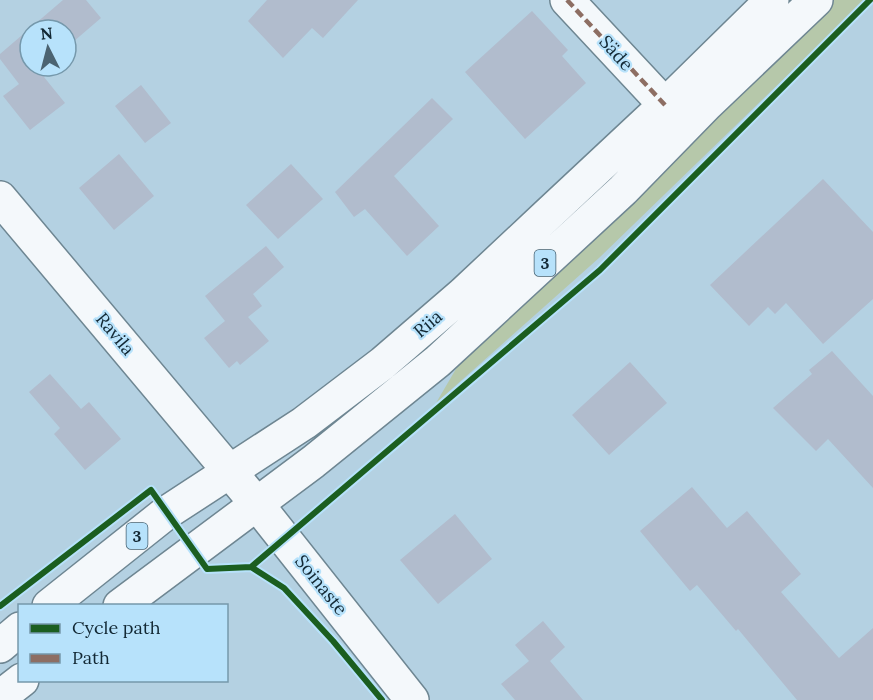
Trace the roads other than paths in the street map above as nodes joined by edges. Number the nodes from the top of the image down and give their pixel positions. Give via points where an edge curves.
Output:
1 (567, 0) edge
2 (772, 0) edge
3 (816, 0) edge
4 (665, 105) junction
5 (0, 198) edge
6 (229, 472) junction
7 (256, 503) junction
8 (52, 604) edge
9 (123, 604) edge
10 (18, 631) edge
11 (0, 646) edge
12 (21, 682) edge
13 (0, 697) edge
14 (412, 700) edge

1 - 4 main road, Säde
2 - 4 main road, Riia / 3
3 - 7 main road, Riia / 3 via 598,213 438,361
4 - 6 main road, Riia / 3 via 383,363 304,423
5 - 6 main road, Ravila
6 - 7 main road, Soinaste
6 - 8 main road, Riia / 3 via 166,513
7 - 9 main road, Riia / 3
7 - 14 main road, Soinaste
10 - 11 main road
12 - 13 main road

